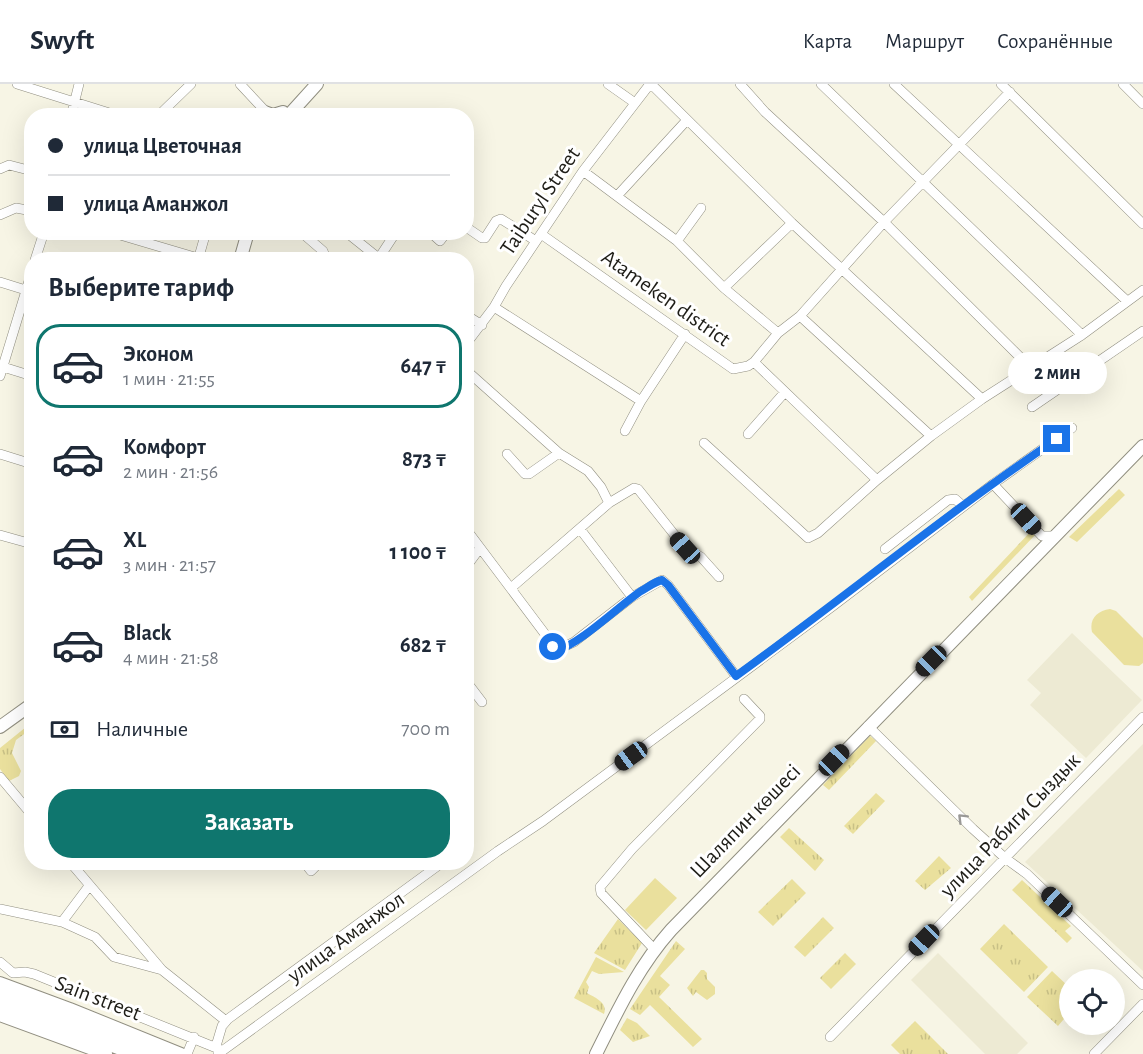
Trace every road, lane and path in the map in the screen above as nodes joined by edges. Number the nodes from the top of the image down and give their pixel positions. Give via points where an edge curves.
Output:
1 (17, 84) edge
2 (79, 84) edge
3 (191, 84) edge
4 (240, 84) edge
5 (308, 84) edge
6 (317, 84) edge
7 (608, 84) edge
8 (651, 84) edge
9 (740, 84) edge
10 (821, 84) edge
11 (894, 84) edge
12 (1001, 84) edge
13 (1123, 84) edge
14 (1010, 92) junction
15 (74, 102) junction
16 (635, 104) junction
17 (1143, 104) edge
18 (73, 108) edge
19 (93, 108) edge
20 (166, 108) edge
21 (262, 108) edge
22 (289, 108) edge
23 (291, 108) edge
24 (687, 120) junction
25 (958, 144) junction
26 (0, 169) edge
27 (24, 169) edge
28 (583, 171) junction
29 (924, 182) junction
30 (617, 196) junction
31 (701, 208) dead end
32 (24, 210) edge
33 (0, 215) edge
34 (885, 222) junction
35 (792, 223) junction
36 (1143, 224) edge
37 (474, 232) edge
38 (538, 238) junction
39 (136, 240) edge
40 (311, 240) edge
41 (356, 240) edge
42 (677, 241) junction
43 (175, 252) edge
44 (323, 252) edge
45 (372, 252) edge
46 (842, 268) junction
47 (0, 282) edge
48 (724, 288) junction
49 (24, 290) edge
50 (1143, 290) edge
51 (1127, 301) junction
52 (24, 303) edge
53 (495, 307) junction
54 (800, 316) junction
55 (474, 320) edge
56 (482, 325) junction
57 (1143, 331) edge
58 (778, 333) junction
59 (474, 334) edge
60 (685, 334) junction
61 (1082, 335) junction
62 (754, 362) junction
63 (1031, 368) junction
64 (1, 369) edge
65 (24, 373) edge
66 (474, 377) edge
67 (785, 392) junction
68 (982, 399) junction
69 (641, 401) junction
70 (1032, 407) dead end
71 (1072, 428) dead end
72 (625, 432) dead end
73 (748, 434) dead end
74 (931, 436) junction
75 (704, 443) dead end
76 (1143, 446) edge
77 (559, 453) junction
78 (0, 454) edge
79 (507, 454) dead end
80 (24, 462) edge
81 (877, 480) junction
82 (993, 484) junction
83 (609, 503) junction
84 (963, 506) junction
85 (580, 529) junction
86 (0, 535) edge
87 (1053, 536) junction
88 (474, 540) edge
89 (24, 542) edge
90 (480, 548) junction
91 (885, 549) dead end
92 (474, 556) edge
93 (719, 577) dead end
94 (511, 588) junction
95 (632, 597) junction
96 (736, 676) junction
97 (474, 692) edge
98 (744, 699) dead end
99 (482, 702) dead end
100 (24, 710) edge
101 (1143, 717) edge
102 (868, 726) junction
103 (0, 727) edge
104 (0, 777) edge
105 (7, 785) junction
106 (0, 795) edge
107 (24, 805) edge
108 (1005, 858) junction
109 (474, 867) edge
110 (76, 870) edge
111 (432, 870) edge
112 (470, 870) edge
113 (89, 886) junction
114 (0, 909) edge
115 (62, 922) junction
116 (654, 949) junction
117 (0, 962) edge
118 (162, 970) junction
119 (13, 973) junction
120 (1143, 985) edge
121 (3, 988) edge
122 (77, 992) junction
123 (0, 1004) edge
124 (1143, 1004) edge
125 (70, 1009) junction
126 (0, 1015) edge
127 (226, 1022) junction
128 (77, 1027) junction
129 (125, 1031) junction
130 (194, 1037) junction
131 (830, 1037) dead end
132 (219, 1050) edge
133 (103, 1053) edge
134 (134, 1054) edge
135 (158, 1054) edge
136 (181, 1054) edge
137 (187, 1054) edge
138 (596, 1054) edge
139 (1094, 1054) edge

1 - 15 street
2 - 15 street
3 - 20 street
4 - 21 street
5 - 22 main road
6 - 23 main road
7 - 16 street
8 - 16 street, Taiburyl Street
8 - 24 street
9 - 34 street via 765,112
10 - 29 street
11 - 25 street
12 - 14 street
13 - 17 street
14 - 25 street, Atameken district
14 - 36 street
15 - 18 street
15 - 19 street
16 - 28 street, Taiburyl Street
24 - 30 street
24 - 35 street
25 - 29 street, Atameken district
25 - 51 street
26 - 27 street via 9,165
28 - 30 street
28 - 38 street, Taiburyl Street
29 - 34 street, Atameken district
29 - 61 street
30 - 42 street
31 - 42 street
32 - 33 street via 16,208
34 - 46 street, Atameken district
34 - 63 street
35 - 46 street
35 - 48 street
37 - 38 street, Atameken district via 485,238 501,219
38 - 53 street, Taiburyl Street
38 - 60 street, Atameken district
39 - 43 street
40 - 44 street
41 - 45 street
42 - 48 street
46 - 54 street, Atameken district
46 - 68 street
47 - 49 street
48 - 58 street
50 - 51 street
51 - 61 street
52 - 64 street
53 - 56 street, Taiburyl Street
53 - 69 street
54 - 58 street, Atameken district
54 - 74 street
55 - 56 street
56 - 59 street, Taiburyl Street
57 - 70 street
58 - 62 street, Atameken district
60 - 62 street, Atameken district via 733,369
60 - 69 street
61 - 63 street
62 - 67 street
63 - 68 street
64 - 65 street
66 - 77 street
67 - 73 street
67 - 81 street
68 - 74 street
69 - 72 street
71 - 82 street, улица Аманжол
74 - 81 street
75 - 81 street via 808,538
76 - 87 main road, Шаляпин көшесі
77 - 79 street via 529,474
77 - 83 street via 588,471
78 - 80 street
82 - 84 street, улица Аманжол
82 - 87 street via 1042,536
83 - 85 street
83 - 93 street via 631,489 638,489 685,548 701,557
84 - 91 street via 955,499 948,500
84 - 96 street, улица Аманжол
85 - 94 street
85 - 95 street
86 - 89 street
87 - 102 main road, Шаляпин көшесі
88 - 90 street
90 - 92 street
90 - 94 street
94 - 95 street via 557,650 574,642
95 - 96 street via 657,581 666,582
96 - 109 street, улица Аманжол via 543,821
97 - 99 street
98 - 116 street via 760,719 632,849 600,887 601,893
100 - 103 main road
101 - 108 street, улица Рабиги Сыздык
108 -> 102 street
102 - 116 main road, Шаляпин көшесі
104 - 105 street
105 - 106 street
105 - 107 street
108 - 120 street via 1027,874
108 - 131 street, улица Рабиги Сыздык
110 - 113 street
111 - 127 street
112 - 132 street, улица Аманжол
113 - 115 street
113 - 118 street
114 - 115 street
115 - 118 street via 95,937 112,956
116 - 138 main road, Шаляпин көшесі via 634,979
117 - 119 street
118 - 127 street
119 - 121 street
119 - 122 street via 34,974
121 - 125 main road, Sain street
121 - 128 main road, Sain street
122 - 125 street
122 - 130 street
123 - 128 main road, Sain street
124 - 139 street
125 - 129 main road, Sain street
126 - 133 main road
127 - 132 street
128 - 129 main road
128 - 133 main road
128 - 134 main road, Sain street
128 - 135 main road, Sain street
129 - 136 main road, Sain street
130 - 132 street
130 - 137 street

